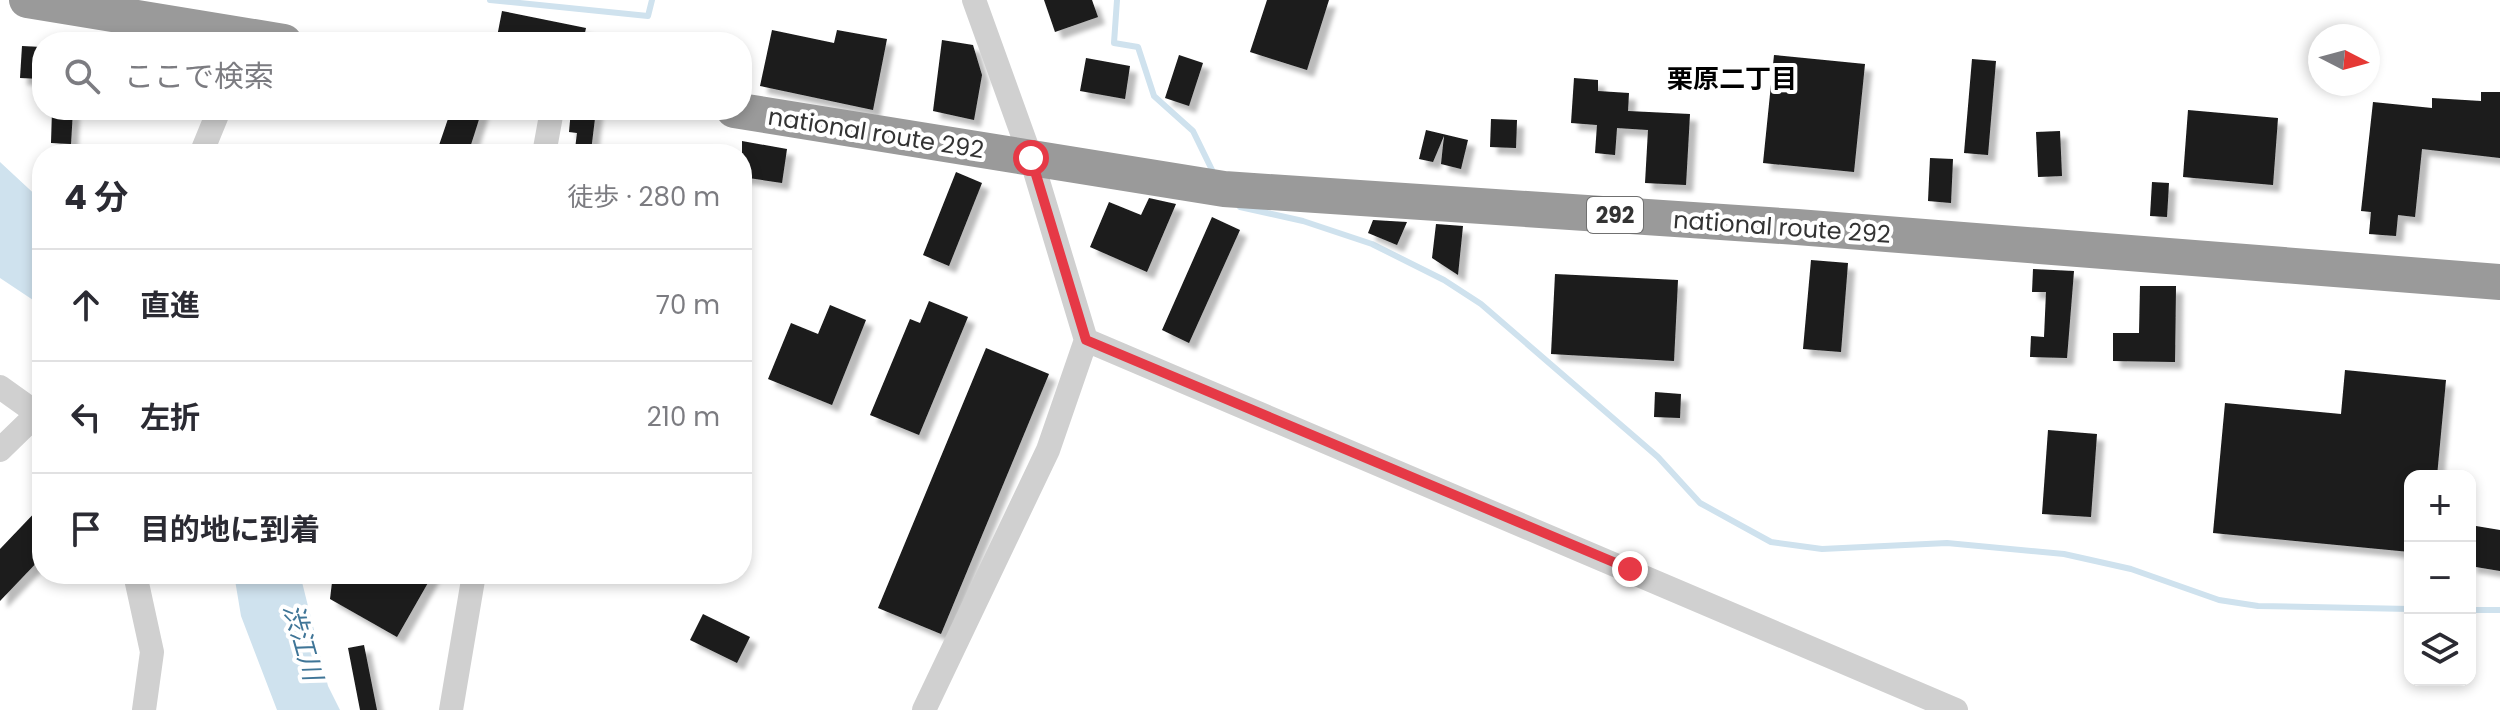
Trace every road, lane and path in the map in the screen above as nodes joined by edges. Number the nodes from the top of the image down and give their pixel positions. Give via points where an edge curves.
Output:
1 (27, 0) edge
2 (974, 0) edge
3 (208, 32) edge
4 (752, 113) edge
5 (215, 120) edge
6 (550, 120) edge
7 (205, 144) edge
8 (546, 144) edge
9 (1031, 158) junction
10 (2500, 282) edge
11 (1086, 340) junction
12 (0, 387) edge
13 (32, 409) edge
14 (32, 422) edge
15 (0, 450) edge
16 (137, 584) edge
17 (472, 584) edge
18 (144, 710) edge
19 (451, 710) edge
20 (924, 710) edge
21 (1956, 710) edge

1 - 3 highway
2 - 9 street
4 - 9 highway, national route 292 / 292
5 - 7 street
6 - 8 street
9 - 10 highway, national route 292 / 292 via 1224,189
9 - 11 street
11 - 20 street via 1048,450
11 - 21 street
12 - 13 street
14 - 15 street
16 - 18 street via 152,652
17 - 19 street

